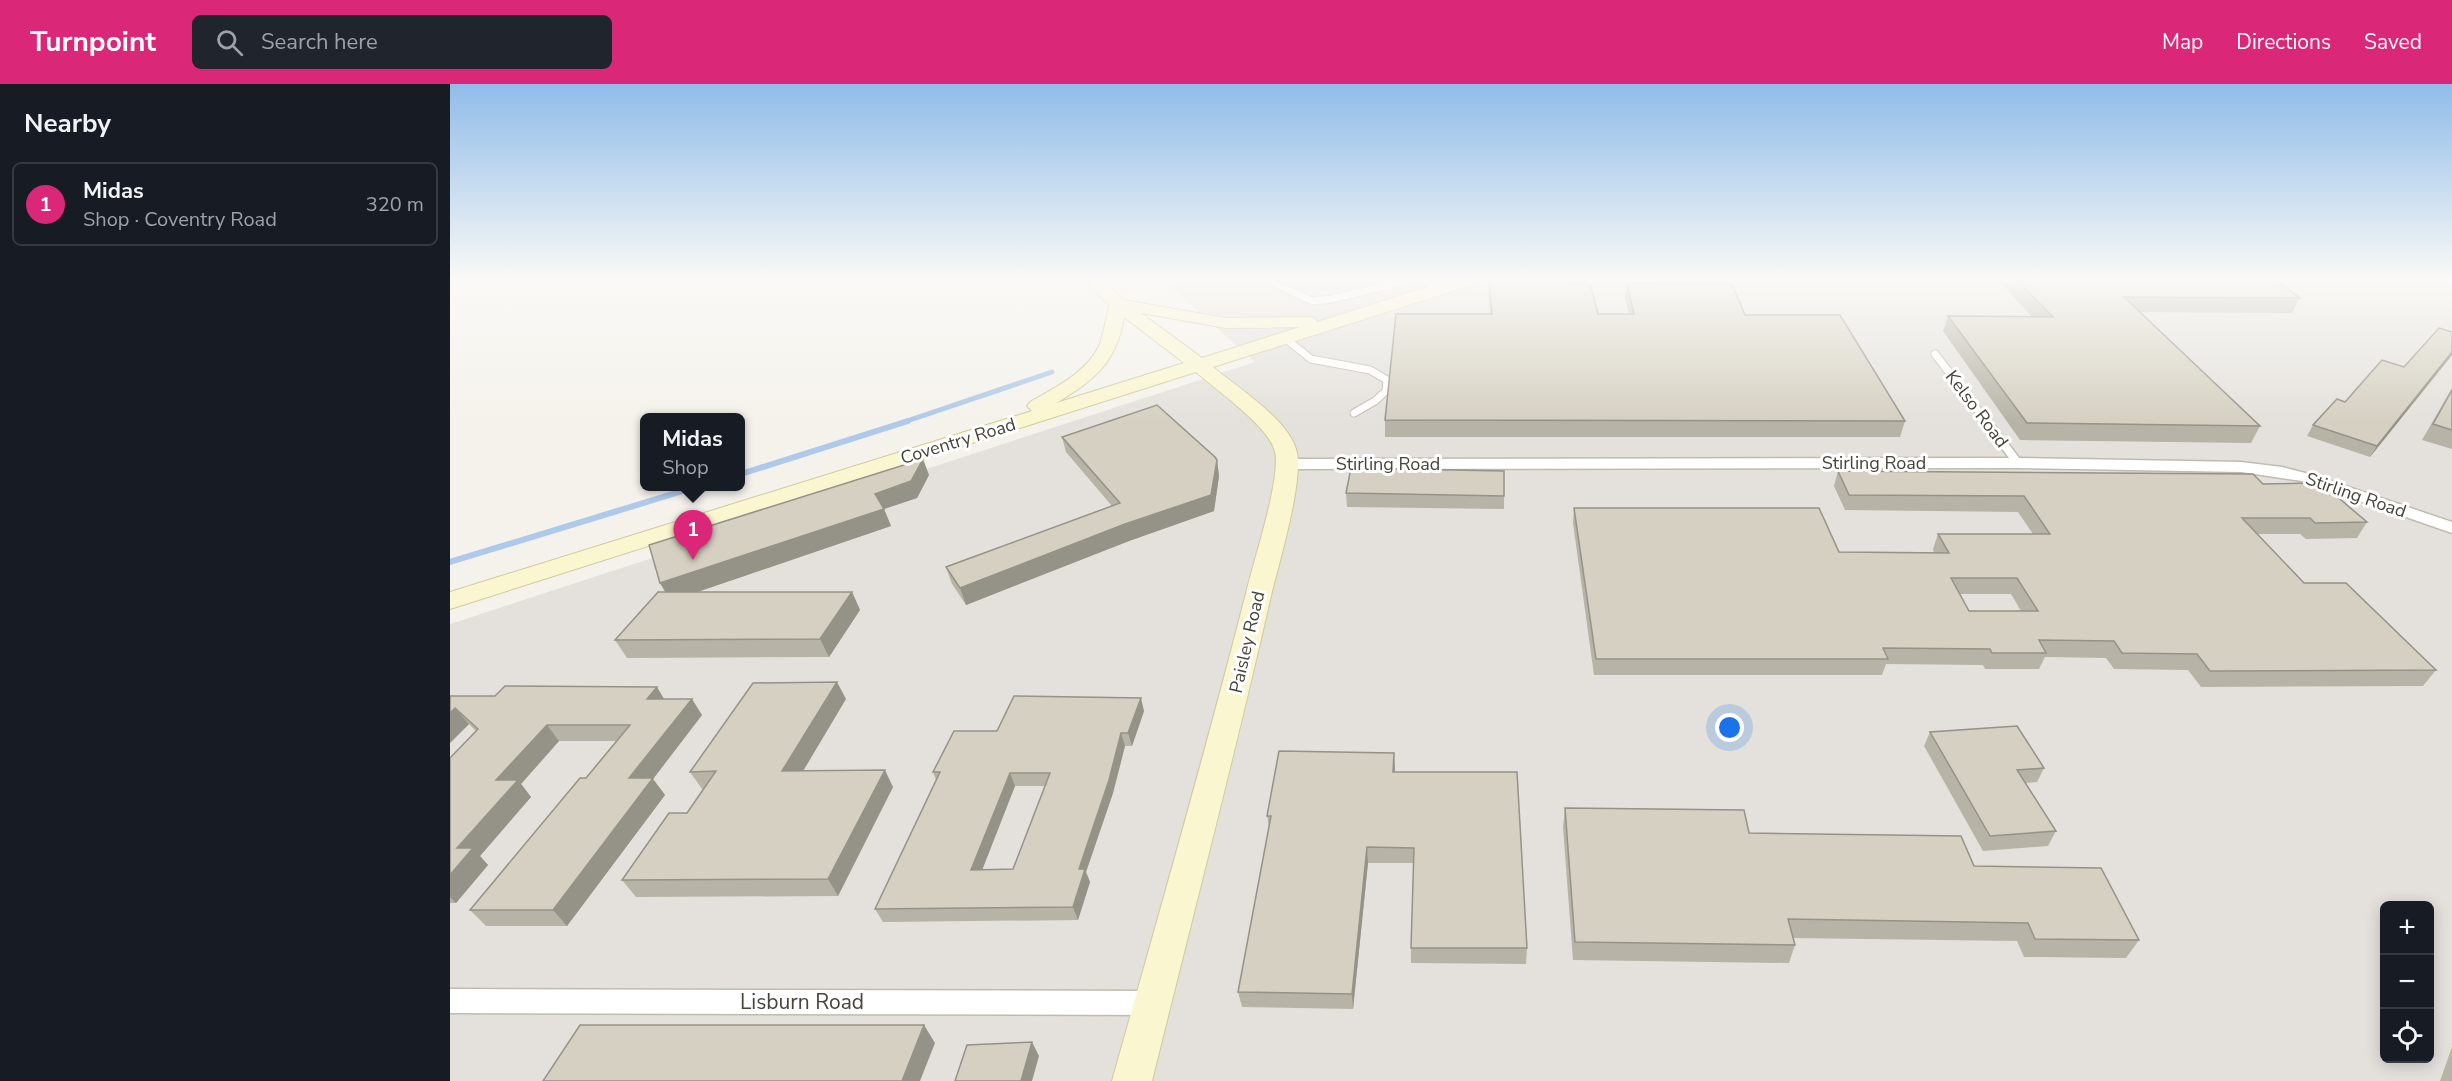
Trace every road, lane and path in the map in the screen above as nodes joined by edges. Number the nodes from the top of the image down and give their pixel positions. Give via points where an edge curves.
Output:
1 (1112, 328) edge
2 (1149, 328) edge
3 (1324, 328) edge
4 (1286, 339) junction
5 (1935, 354) dead end
6 (1200, 366) junction
7 (1354, 414) dead end
8 (987, 432) junction
9 (1287, 464) junction
10 (2018, 464) junction
11 (2452, 528) edge
12 (450, 601) edge
13 (450, 1001) edge
14 (1153, 1003) junction
15 (1132, 1081) edge

1 - 8 main road via 1107,348 1084,377
2 - 6 main road, Paisley Road
3 - 4 main road, Coventry Road
4 - 6 main road, Coventry Road
4 - 7 lane via 1310,359 1359,367 1384,376 1386,391
5 - 10 lane, Kelso Road
6 - 8 main road, Coventry Road
6 - 9 main road, Paisley Road via 1276,430 1286,451
8 - 12 main road, Coventry Road
9 - 10 street, Stirling Road
9 - 14 main road, Paisley Road via 1237,683
10 - 11 street, Stirling Road via 2241,467 2282,472
13 - 14 street, Lisburn Road
14 - 15 main road, Paisley Road

